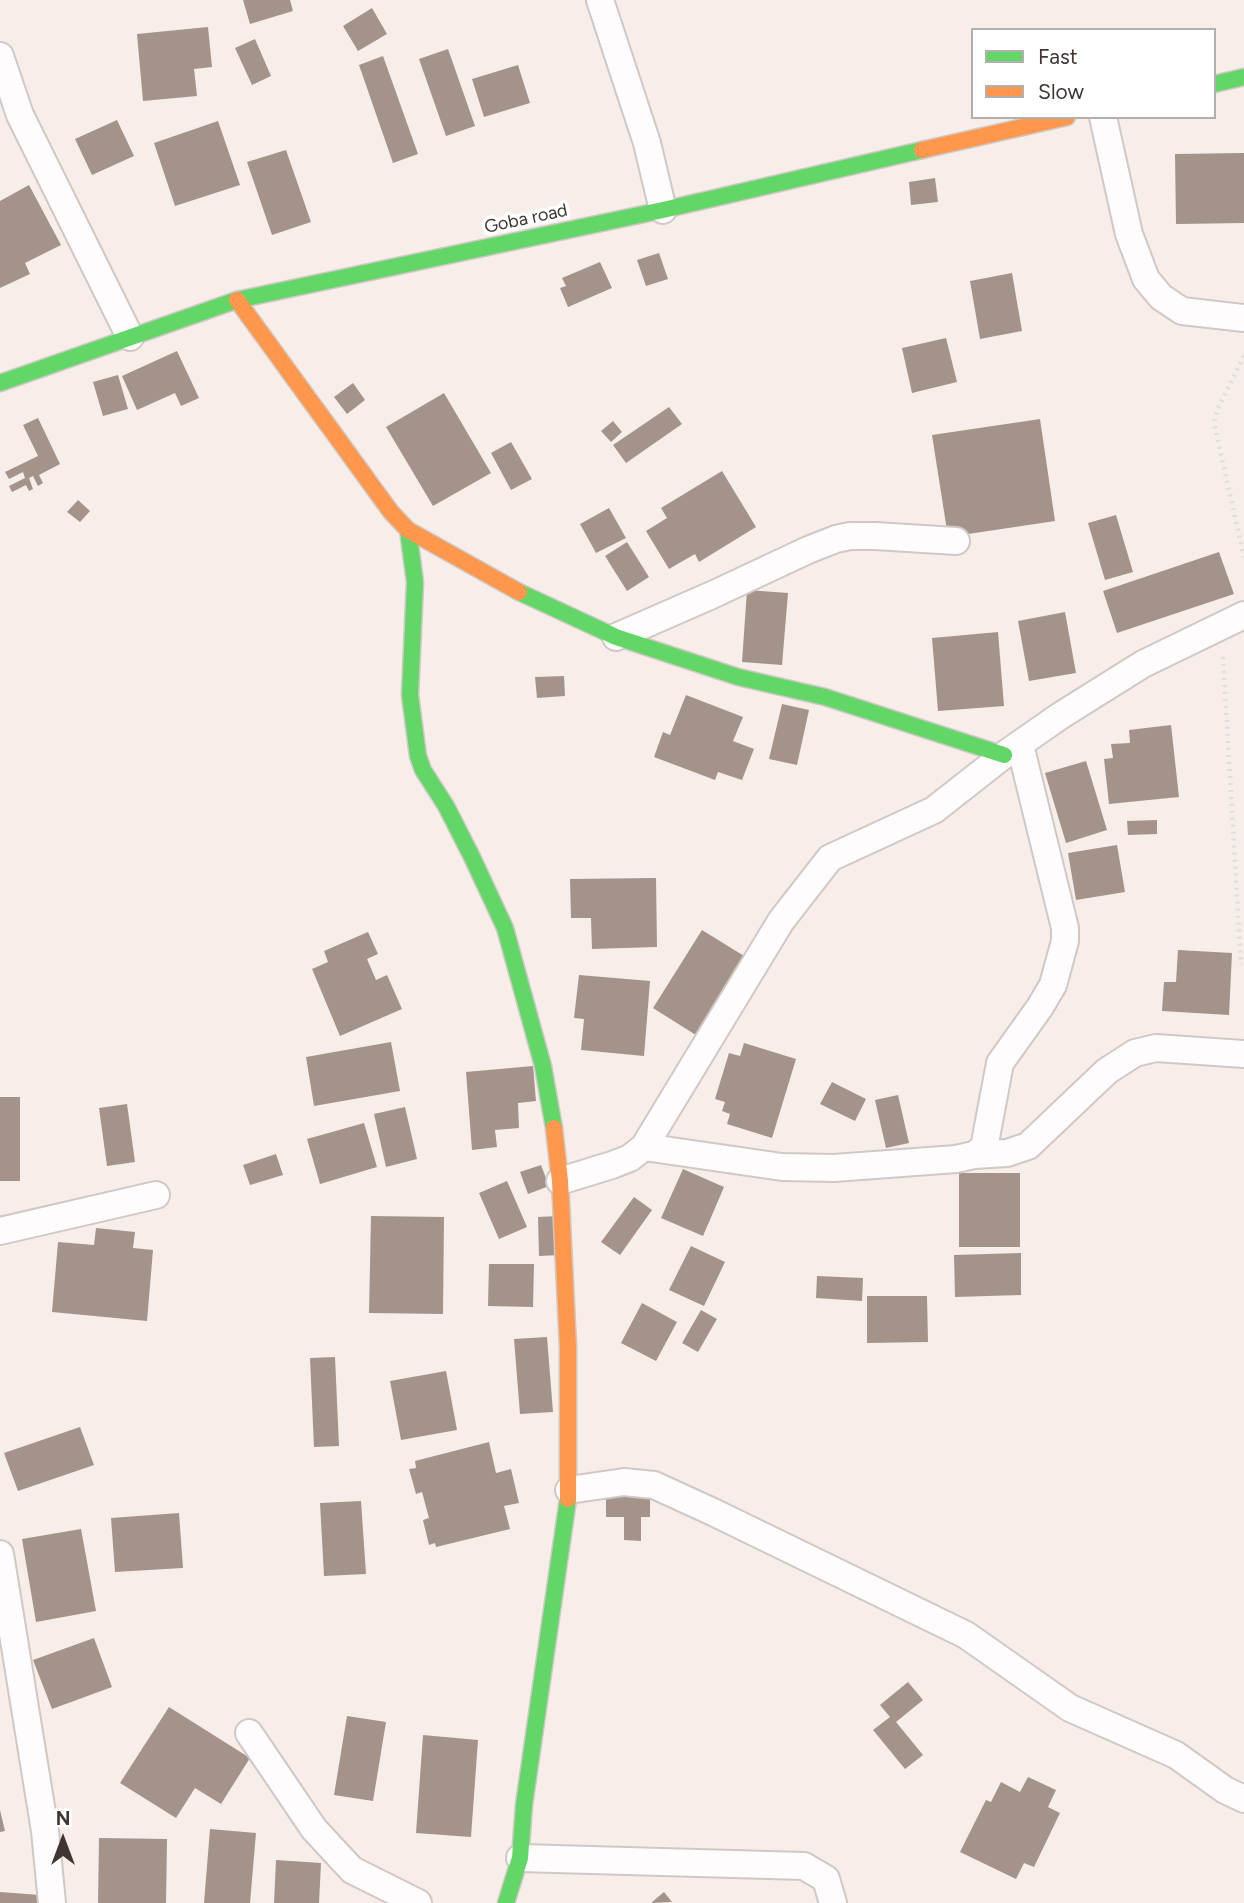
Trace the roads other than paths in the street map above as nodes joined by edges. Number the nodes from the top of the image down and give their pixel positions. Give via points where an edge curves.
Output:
1 (600, 0) edge
2 (0, 56) edge
3 (1244, 77) edge
4 (1216, 83) edge
5 (1058, 119) edge
6 (1103, 119) edge
7 (663, 210) junction
8 (237, 300) junction
9 (1244, 317) edge
10 (131, 337) junction
11 (0, 383) edge
12 (408, 530) junction
13 (956, 541) dead end
14 (1232, 620) edge
15 (616, 637) junction
16 (1012, 750) junction
17 (1244, 1054) edge
18 (644, 1147) junction
19 (974, 1156) junction
20 (560, 1181) junction
21 (156, 1195) dead end
22 (0, 1231) edge
23 (569, 1490) junction
24 (0, 1555) edge
25 (249, 1733) dead end
26 (1244, 1799) edge
27 (520, 1858) junction
28 (52, 1903) edge
29 (418, 1903) edge
30 (506, 1903) edge
31 (834, 1903) edge

1 - 7 street via 647,143
2 - 10 street via 20,115
3 - 4 street
5 - 7 street, Goba road
6 - 9 street via 1129,234 1146,279 1182,311
7 - 8 street, Goba road
8 - 10 street, Goba road
8 - 12 street
10 - 11 street, Goba road
12 - 15 street via 504,585
12 - 20 street via 415,583 410,695 418,756 505,928 543,1066
13 - 15 street via 875,536 836,539
14 - 16 street via 1143,664
15 - 16 street via 738,677 825,697 909,727
16 - 18 street via 934,810 831,858 781,921
16 - 19 street via 1065,941 1053,985 1000,1063 984,1148
17 - 19 street via 1156,1048 1135,1054 1107,1071 1028,1146
18 - 19 street via 795,1167
18 - 20 street via 630,1158
20 - 23 street
21 - 22 street
23 - 26 street via 624,1482 654,1485 713,1511 966,1635 1070,1708 1176,1755
23 - 27 street
24 - 28 street via 45,1831
25 - 29 street via 314,1829 352,1870
27 - 30 street
27 - 31 street via 804,1867 826,1879

